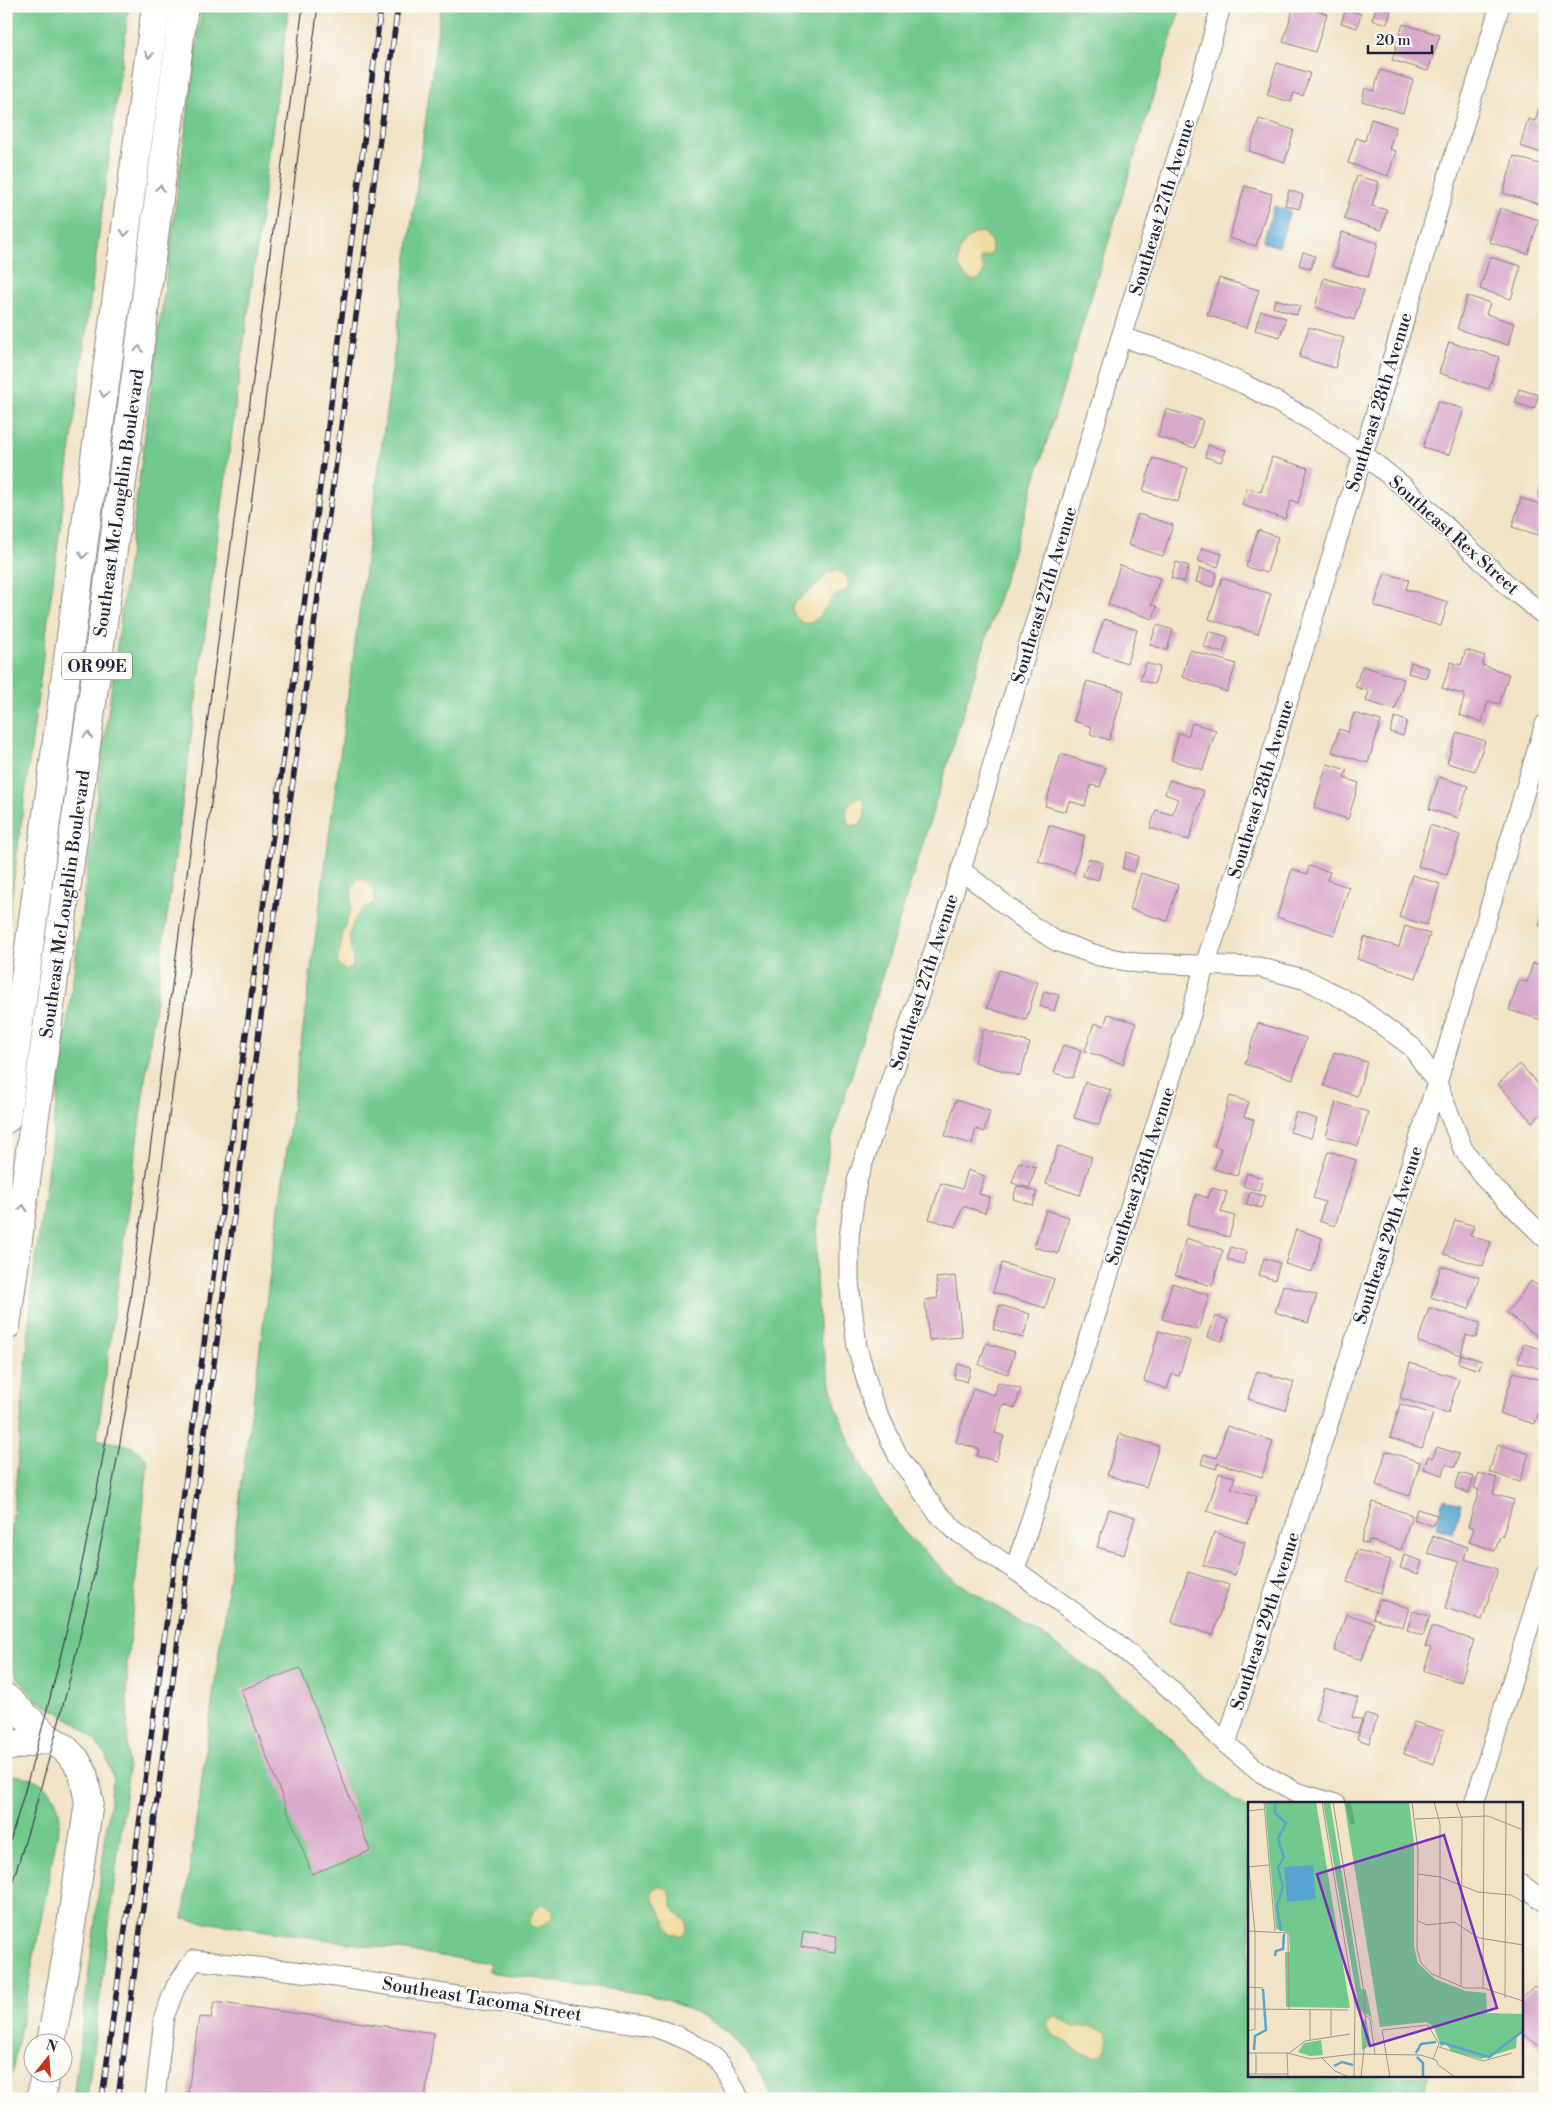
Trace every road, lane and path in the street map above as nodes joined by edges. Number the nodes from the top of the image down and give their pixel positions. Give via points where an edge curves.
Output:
1 (156, 6) edge
2 (184, 6) edge
3 (1220, 6) edge
4 (1500, 6) edge
5 (1121, 337) junction
6 (1363, 454) junction
7 (1545, 616) edge
8 (1545, 724) edge
9 (961, 870) junction
10 (1205, 964) junction
11 (1437, 1083) junction
12 (6, 1119) edge
13 (1545, 1238) edge
14 (6, 1326) edge
15 (1015, 1570) junction
16 (1545, 1575) edge
17 (6, 1698) edge
18 (48, 1738) junction
19 (1226, 1744) junction
20 (6, 1747) edge
21 (1329, 1802) edge
22 (1475, 1802) edge
23 (1524, 1886) edge
24 (1545, 1902) edge
25 (53, 2032) edge
26 (155, 2099) edge
27 (739, 2099) edge

1 -> 12 highway, Southeast McLoughlin Boulevard / OR 99E
14 -> 2 highway, Southeast McLoughlin Boulevard / OR 99E via 114,548
3 - 5 street, Southeast 27th Avenue via 1201,80
4 - 6 street, Southeast 28th Avenue
5 - 6 street, Southeast Rex Street via 1174,352 1244,384 1312,421
5 - 9 street, Southeast 27th Avenue
6 - 7 street, Southeast Rex Street via 1411,493
6 - 10 street, Southeast 28th Avenue
8 - 11 street, Southeast 29th Avenue
9 - 10 street via 1056,941 1099,956 1137,962
9 - 15 street, Southeast 27th Avenue via 858,1181 849,1237 848,1282 857,1347 873,1403 898,1456 936,1510 956,1531
10 - 11 street via 1258,966 1307,980 1355,1005 1412,1047
10 - 15 street, Southeast 28th Avenue
11 - 13 street via 1462,1149
11 - 19 street, Southeast 29th Avenue
15 - 19 street, Southeast 27th Avenue via 1168,1686
16 - 22 street
17 - 18 highway
18 - 20 highway
18 - 25 highway via 75,1759 83,1773 89,1802
19 - 21 street, Southeast 27th Avenue via 1258,1771 1296,1792
23 - 24 street
26 - 27 street, Southeast Tacoma Street via 164,2017 176,1986 194,1960 312,1973 650,2026 692,2041 708,2053 724,2068

